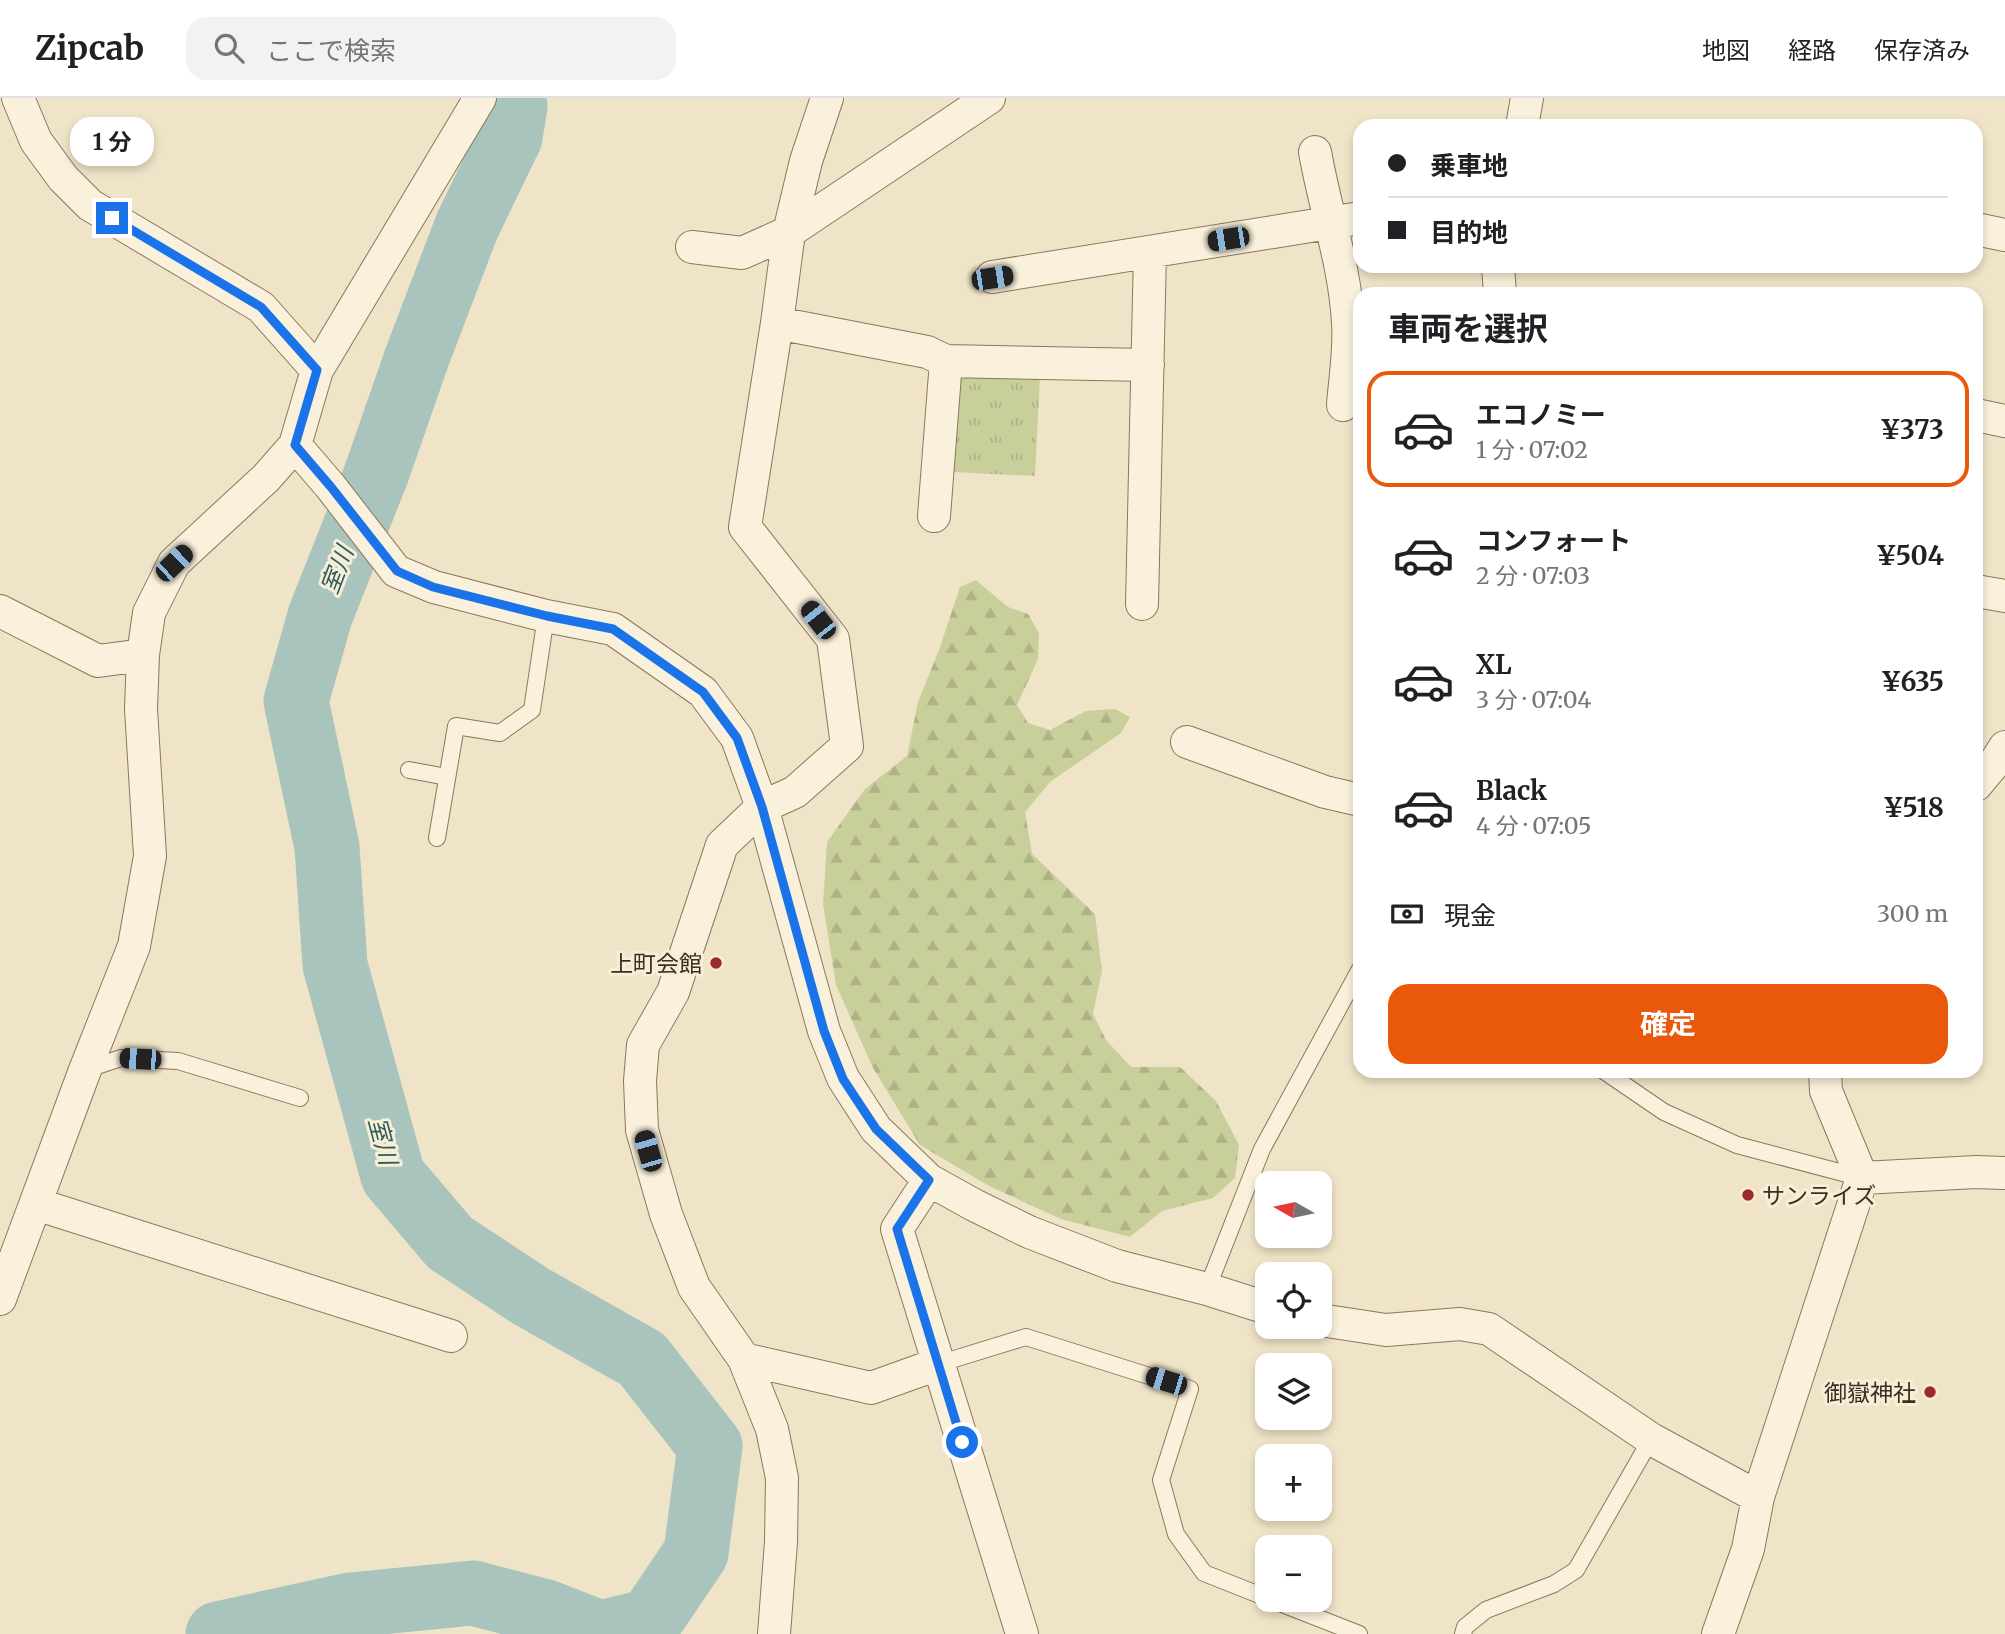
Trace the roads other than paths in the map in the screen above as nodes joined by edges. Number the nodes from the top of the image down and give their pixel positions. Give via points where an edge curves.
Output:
1 (18, 98) edge
2 (827, 98) edge
3 (989, 98) edge
4 (1527, 98) edge
5 (479, 99) edge
6 (1523, 119) edge
7 (1315, 152) dead end
8 (1346, 220) edge
9 (1983, 230) edge
10 (789, 232) junction
11 (2005, 235) edge
12 (692, 247) dead end
13 (1150, 252) junction
14 (992, 278) dead end
15 (777, 323) junction
16 (946, 361) junction
17 (1149, 365) junction
18 (317, 370) junction
19 (1343, 405) dead end
20 (1983, 416) edge
21 (2005, 421) edge
22 (295, 445) junction
23 (934, 516) dead end
24 (1983, 592) edge
25 (2005, 596) edge
26 (1142, 604) dead end
27 (0, 611) edge
28 (547, 616) junction
29 (143, 655) junction
30 (1187, 742) dead end
31 (1992, 756) edge
32 (409, 770) dead end
33 (1983, 772) edge
34 (447, 777) junction
35 (1353, 798) edge
36 (762, 807) junction
37 (437, 838) dead end
38 (1353, 981) edge
39 (85, 1070) junction
40 (1614, 1078) edge
41 (1825, 1078) edge
42 (300, 1098) dead end
43 (2005, 1173) edge
44 (1862, 1178) junction
45 (929, 1180) junction
46 (36, 1203) junction
47 (1207, 1289) junction
48 (0, 1299) edge
49 (1255, 1304) edge
50 (1332, 1322) edge
51 (451, 1336) dead end
52 (744, 1359) junction
53 (938, 1364) junction
54 (1651, 1439) junction
55 (1758, 1497) junction
56 (1255, 1593) edge
57 (1303, 1612) edge
58 (774, 1634) edge
59 (1021, 1634) edge
60 (1359, 1634) edge
61 (1463, 1634) edge
62 (1718, 1634) edge

1 - 18 street via 36,141 90,205 261,307
2 - 10 street
3 - 10 street
4 - 6 street
5 - 18 street
7 - 8 street via 1324,201
8 - 13 street
8 - 19 street via 1348,323
9 - 11 street
10 - 12 street via 742,253
10 - 15 street
13 - 14 street
13 - 17 street
15 - 16 street via 927,352
15 - 36 street via 744,527 833,639 847,746 795,792
16 - 17 street
16 - 23 street
17 - 26 street
18 - 22 street
20 - 21 street
22 - 28 street via 397,571 433,587
22 - 29 street via 174,563 149,613
24 - 25 street
27 - 29 street via 99,661
28 - 34 lane via 532,710 500,733 456,726
28 - 36 street via 613,629 703,692 737,738
29 - 39 street via 141,709 150,856 134,946
30 - 35 street
31 - 33 street
32 - 34 lane
34 - 37 lane
36 - 45 street via 824,1031 843,1079 876,1129
36 - 52 street via 722,845 673,992 643,1045 640,1081 642,1130 666,1213 694,1287
38 - 47 lane via 1262,1149
39 - 42 lane via 121,1058 178,1061
39 - 46 street
40 - 44 lane via 1664,1112 1737,1145
41 - 44 street via 1826,1091
43 - 44 street
44 - 55 street
45 - 47 street via 1029,1232 1117,1265
45 - 53 street via 897,1229
46 - 48 street
46 - 51 street
47 - 49 street
50 - 54 street via 1386,1330 1460,1324 1489,1329
52 - 53 street via 871,1388
52 - 58 street via 772,1429 782,1478
53 - 56 lane via 1026,1338 1190,1389 1161,1480 1176,1534 1204,1573
53 - 59 street
54 - 55 street
54 - 61 lane via 1576,1570 1554,1584 1486,1611 1465,1627
55 - 62 street via 1748,1549
57 - 60 lane

